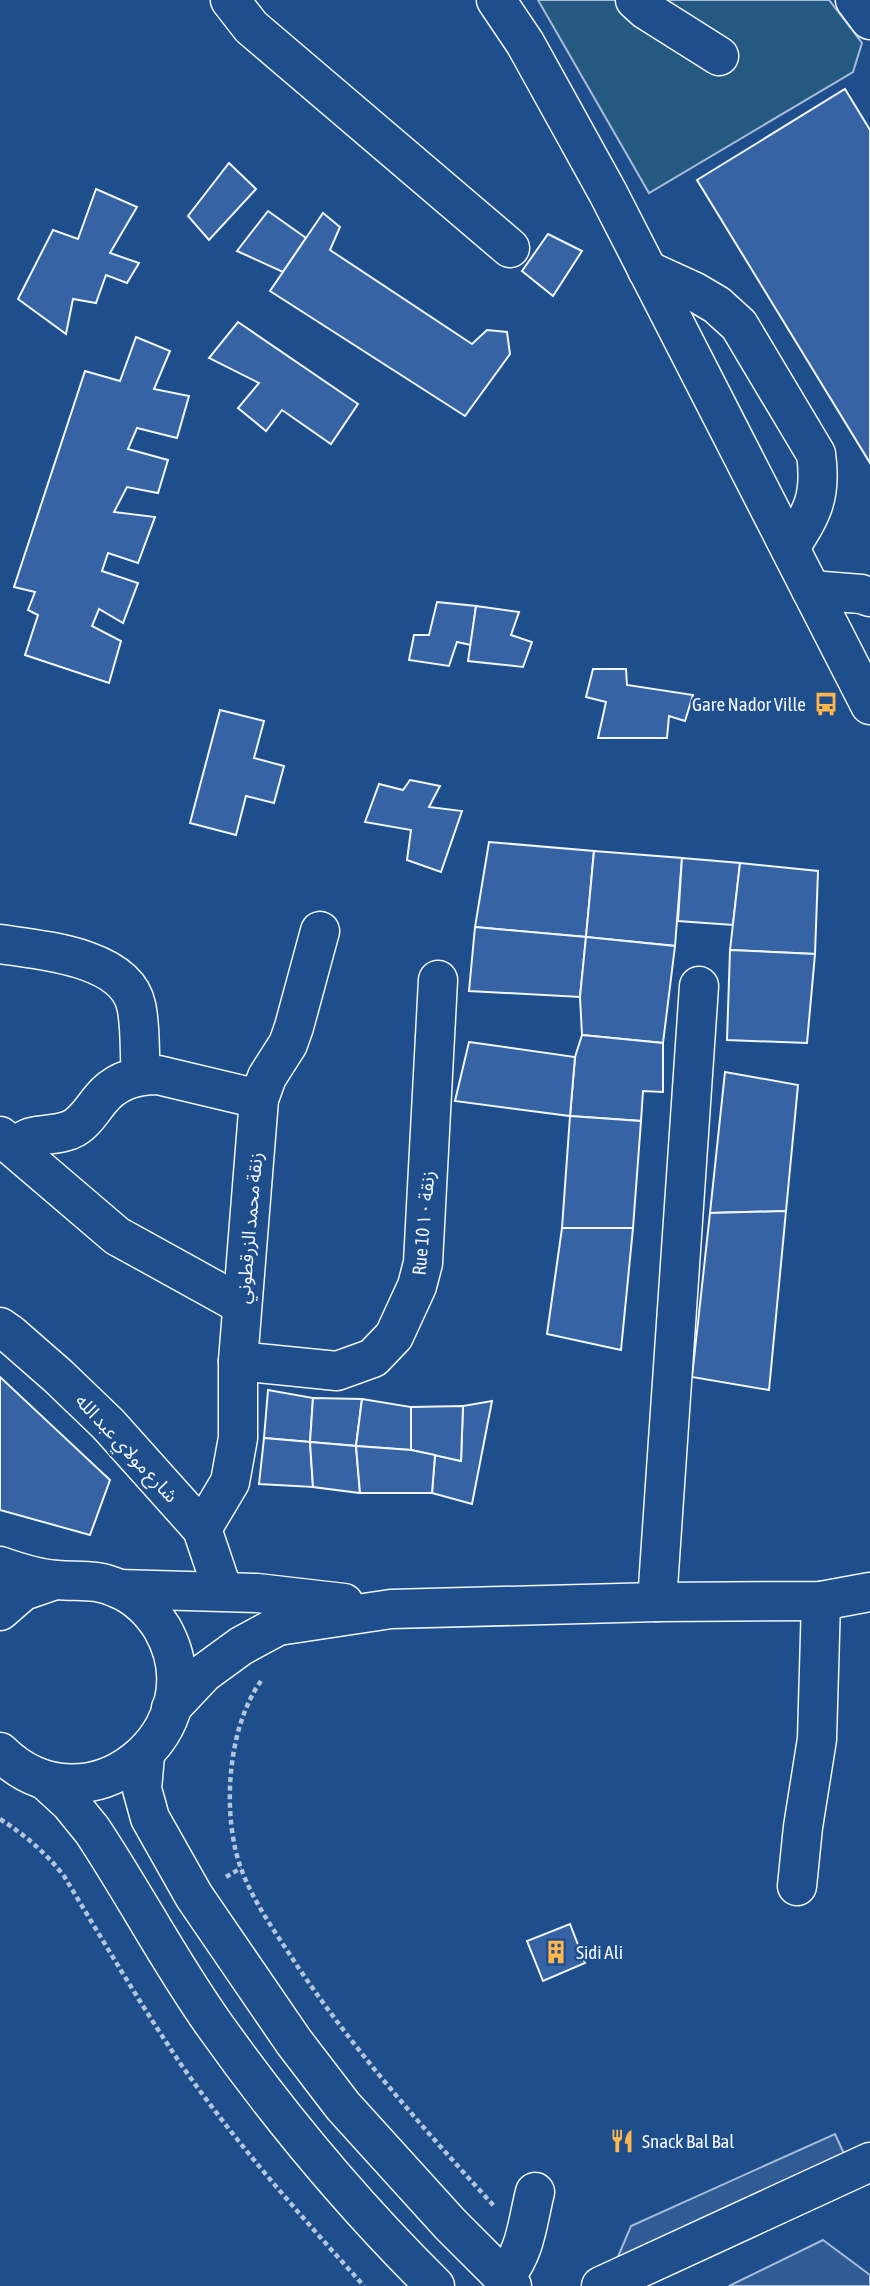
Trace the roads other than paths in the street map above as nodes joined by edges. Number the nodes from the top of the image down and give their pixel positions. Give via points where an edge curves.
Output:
1 (230, 0) edge
2 (496, 0) edge
3 (635, 0) edge
4 (855, 0) edge
5 (870, 20) edge
6 (719, 56) dead end
7 (510, 248) dead end
8 (647, 270) junction
9 (790, 548) junction
10 (811, 590) junction
11 (870, 597) edge
12 (870, 705) edge
13 (320, 931) dead end
14 (0, 944) edge
15 (438, 980) dead end
16 (699, 986) dead end
17 (141, 1075) junction
18 (259, 1099) junction
19 (7, 1142) edge
20 (242, 1305) junction
21 (0, 1327) edge
22 (238, 1360) junction
23 (202, 1529) junction
24 (0, 1566) edge
25 (55, 1580) junction
26 (119, 1589) junction
27 (223, 1591) junction
28 (870, 1592) edge
29 (821, 1601) junction
30 (657, 1602) junction
31 (391, 1609) junction
32 (0, 1611) edge
33 (171, 1708) junction
34 (0, 1752) edge
35 (145, 1755) junction
36 (46, 1782) junction
37 (797, 1886) dead end
38 (864, 2170) edge
39 (535, 2192) dead end
40 (508, 2282) edge
41 (435, 2286) edge
42 (601, 2286) edge

1 - 7 street via 251,27
2 - 8 street via 525,43
3 - 6 street
4 - 5 street
8 - 9 street
8 - 9 street via 695,292 739,325 816,454 817,494
9 - 10 street
10 - 11 street
10 - 12 street
13 - 18 street, زنقة محمد الزرقطوني via 295,1027
14 - 17 street via 88,961 111,972 136,1003
15 - 22 street, Rue 10 زنقة ١٠ via 423,1263 394,1336 373,1358 337,1371
16 - 30 street
17 - 18 street
17 - 19 street via 118,1083 71,1129
18 - 20 street, زنقة محمد الزرقطوني
19 - 20 street via 117,1236
20 - 22 street, زنقة محمد الزرقطوني
21 - 23 street, شارع مولاي عبد الله via 108,1424
22 - 23 street, زنقة محمد الزرقطوني via 238,1438 230,1482
23 - 27 street, شارع مولاي عبد الله
24 - 25 street
25 - 26 street via 88,1579
25 - 32 street via 23,1591
26 - 27 street
26 - 33 street via 156,1618 168,1638 174,1661
27 - 31 street
28 - 29 street
29 - 30 street
29 - 37 street via 817,1739
30 - 31 street
31 - 33 street via 278,1626 204,1673
33 - 35 street
34 - 36 street via 15,1766
35 - 36 street via 115,1775 82,1784
35 - 40 street via 142,1789 150,1818 194,1896 294,2042 343,2106
36 - 41 street via 92,1829 212,2022 293,2129
38 - 42 street
39 - 40 street

